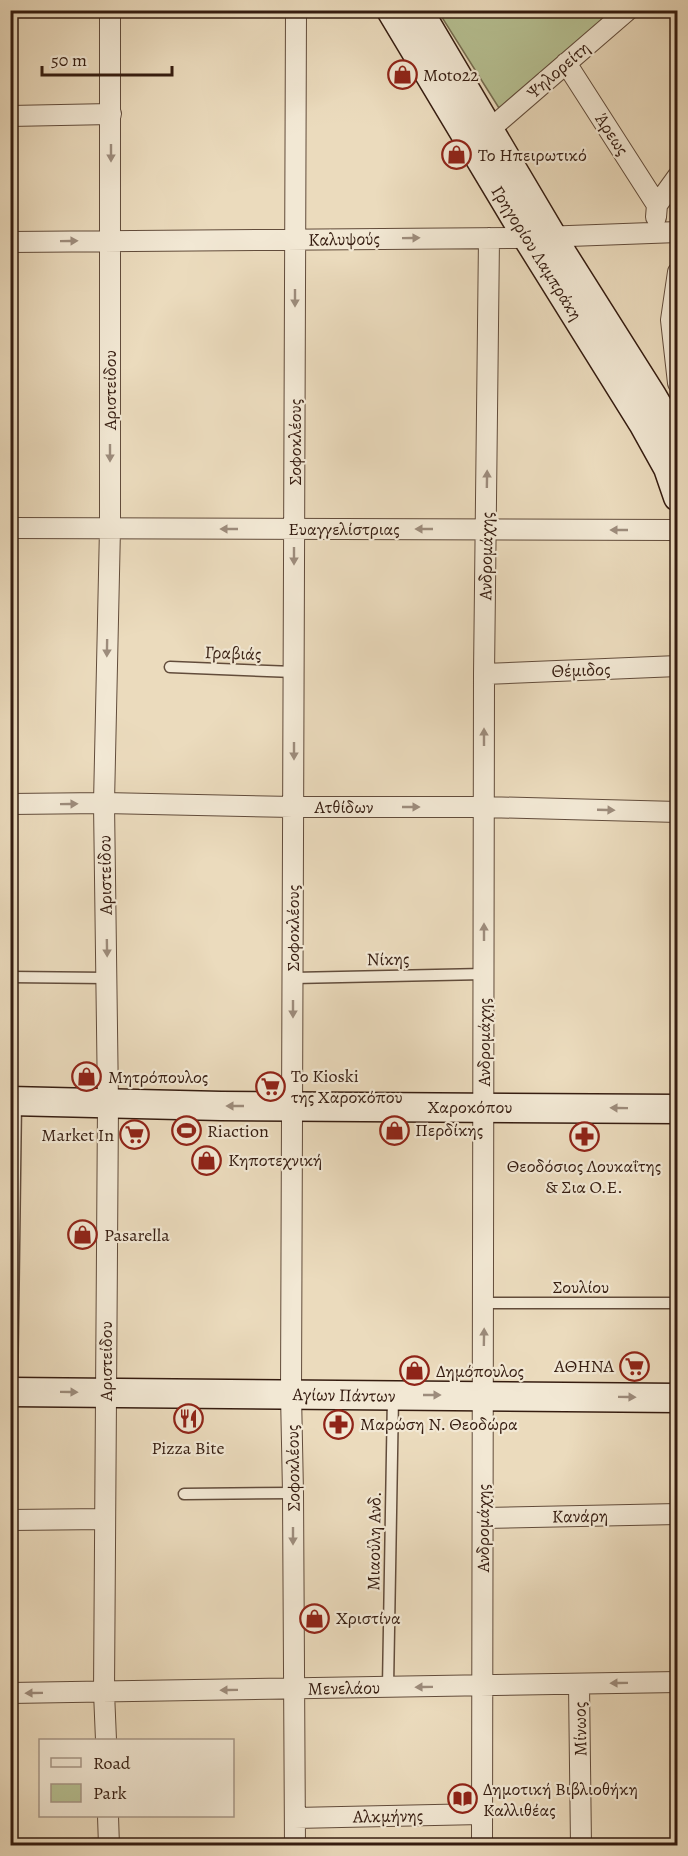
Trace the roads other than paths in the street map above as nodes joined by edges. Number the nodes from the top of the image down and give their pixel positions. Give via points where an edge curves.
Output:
1 (110, 10) edge
2 (296, 10) edge
3 (391, 10) edge
4 (418, 10) edge
5 (627, 10) edge
6 (567, 63) junction
7 (111, 114) junction
8 (10, 116) edge
9 (489, 130) junction
10 (678, 176) edge
11 (657, 205) junction
12 (654, 232) junction
13 (678, 232) edge
14 (539, 237) junction
15 (489, 238) junction
16 (296, 240) junction
17 (111, 241) junction
18 (10, 242) edge
19 (678, 272) edge
20 (678, 383) edge
21 (11, 405) edge
22 (678, 441) edge
23 (678, 497) edge
24 (11, 528) edge
25 (110, 528) junction
26 (294, 529) junction
27 (486, 529) junction
28 (678, 530) edge
29 (10, 570) edge
30 (678, 666) edge
31 (170, 667) dead end
32 (294, 672) junction
33 (484, 674) junction
34 (104, 803) junction
35 (10, 804) edge
36 (293, 807) junction
37 (484, 807) junction
38 (678, 812) edge
39 (484, 974) junction
40 (10, 977) edge
41 (107, 978) junction
42 (293, 978) junction
43 (13, 1101) edge
44 (108, 1103) junction
45 (292, 1106) junction
46 (484, 1106) junction
47 (678, 1109) edge
48 (484, 1303) junction
49 (678, 1304) edge
50 (11, 1392) edge
51 (106, 1393) junction
52 (291, 1394) junction
53 (483, 1395) junction
54 (393, 1396) junction
55 (678, 1398) edge
56 (293, 1493) junction
57 (184, 1494) dead end
58 (678, 1514) edge
59 (483, 1518) junction
60 (105, 1519) junction
61 (10, 1520) edge
62 (678, 1682) edge
63 (579, 1684) junction
64 (482, 1686) junction
65 (388, 1687) junction
66 (293, 1689) junction
67 (104, 1692) junction
68 (10, 1693) edge
69 (106, 1739) edge
70 (481, 1814) junction
71 (108, 1817) edge
72 (295, 1818) junction
73 (25, 1845) edge
74 (109, 1845) edge
75 (295, 1845) edge
76 (482, 1845) edge
77 (581, 1845) edge

1 - 7 street, Αριστείδου
2 - 16 street, Σοφοκλέους
3 - 14 street, Γρηγορίου Λαμπράκη
4 - 9 street, Γρηγορίου Λαμπράκη
5 - 6 street, Ψηλορείτη
6 - 9 street, Ψηλορείτη
6 - 11 street, Άρεως
7 - 8 street
7 -> 17 street, Αριστείδου
9 - 14 street, Γρηγορίου Λαμπράκη
10 - 11 street
11 - 12 street
12 - 13 street, Καλυψούς
12 - 14 street, Καλυψούς
14 - 15 street, Καλυψούς
14 - 22 street, Γρηγορίου Λαμπράκη via 652,396
14 - 23 street, Γρηγορίου Λαμπράκη via 669,468
16 -> 15 street, Καλυψούς
27 -> 15 street, Ανδρομάχης
16 - 17 street, Καλυψούς
16 -> 26 street, Σοφοκλέους
18 -> 17 street, Καλυψούς
17 -> 25 street, Αριστείδου
19 - 20 street via 671,320
21 - 24 lane
24 - 25 street, Ευαγγελίστριας
24 - 29 lane
26 -> 25 street, Ευαγγελίστριας
25 -> 34 street, Αριστείδου
27 -> 26 street, Ευαγγελίστριας
26 -> 32 street, Σοφοκλέους
28 -> 27 street, Ευαγγελίστριας
27 - 33 street, Ανδρομάχης
30 - 33 street, Θέμιδος
31 - 32 lane, Γραβιάς
32 -> 36 street, Σοφοκλέους
37 -> 33 street, Ανδρομάχης
35 -> 34 street, Ατθίδων
34 - 36 street, Ατθίδων
34 -> 41 street, Αριστείδου
36 -> 37 street, Ατθίδων
36 - 42 street, Σοφοκλέους
37 -> 38 street, Ατθίδων
39 -> 37 street, Ανδρομάχης
39 - 42 lane, Νίκης
39 - 46 street, Ανδρομάχης
40 - 41 lane
41 - 44 street, Αριστείδου
42 -> 45 street, Σοφοκλέους
43 - 44 street, Χαροκόπου
43 - 50 lane
45 -> 44 street, Χαροκόπου
44 - 51 street, Αριστείδου
45 - 46 street, Χαροκόπου
45 - 52 street, Σοφοκλέους
47 -> 46 street, Χαροκόπου
46 - 48 street, Ανδρομάχης
48 - 49 lane, Σουλίου
53 -> 48 street, Ανδρομάχης
50 -> 51 street, Αγίων Πάντων
51 - 52 street, Αγίων Πάντων
51 - 60 street, Αριστείδου
52 - 54 street, Αγίων Πάντων
52 - 56 street, Σοφοκλέους
54 -> 53 street, Αγίων Πάντων
53 -> 55 street, Αγίων Πάντων
53 - 59 street, Ανδρομάχης
54 - 65 lane, Μιαούλη Ανδ.
56 - 57 lane
56 -> 66 street, Σοφοκλέους
58 - 59 street, Κανάρη
59 - 64 street, Ανδρομάχης
60 - 61 street
60 - 67 street, Αριστείδου
62 -> 63 street, Μενελάου
63 - 64 street, Μενελάου
63 - 77 street, Μίνωος
64 -> 65 street, Μενελάου
64 - 70 street, Ανδρομάχης
65 - 66 street, Μενελάου
66 -> 67 street, Μενελάου
66 - 72 street, Σοφοκλέους
67 -> 68 street, Μενελάου
67 - 69 street, Αριστείδου
70 - 72 street, Αλκμήνης
70 - 76 street, Ανδρομάχης
71 - 74 street
72 - 75 street, Σοφοκλέους
73 - 74 lane

